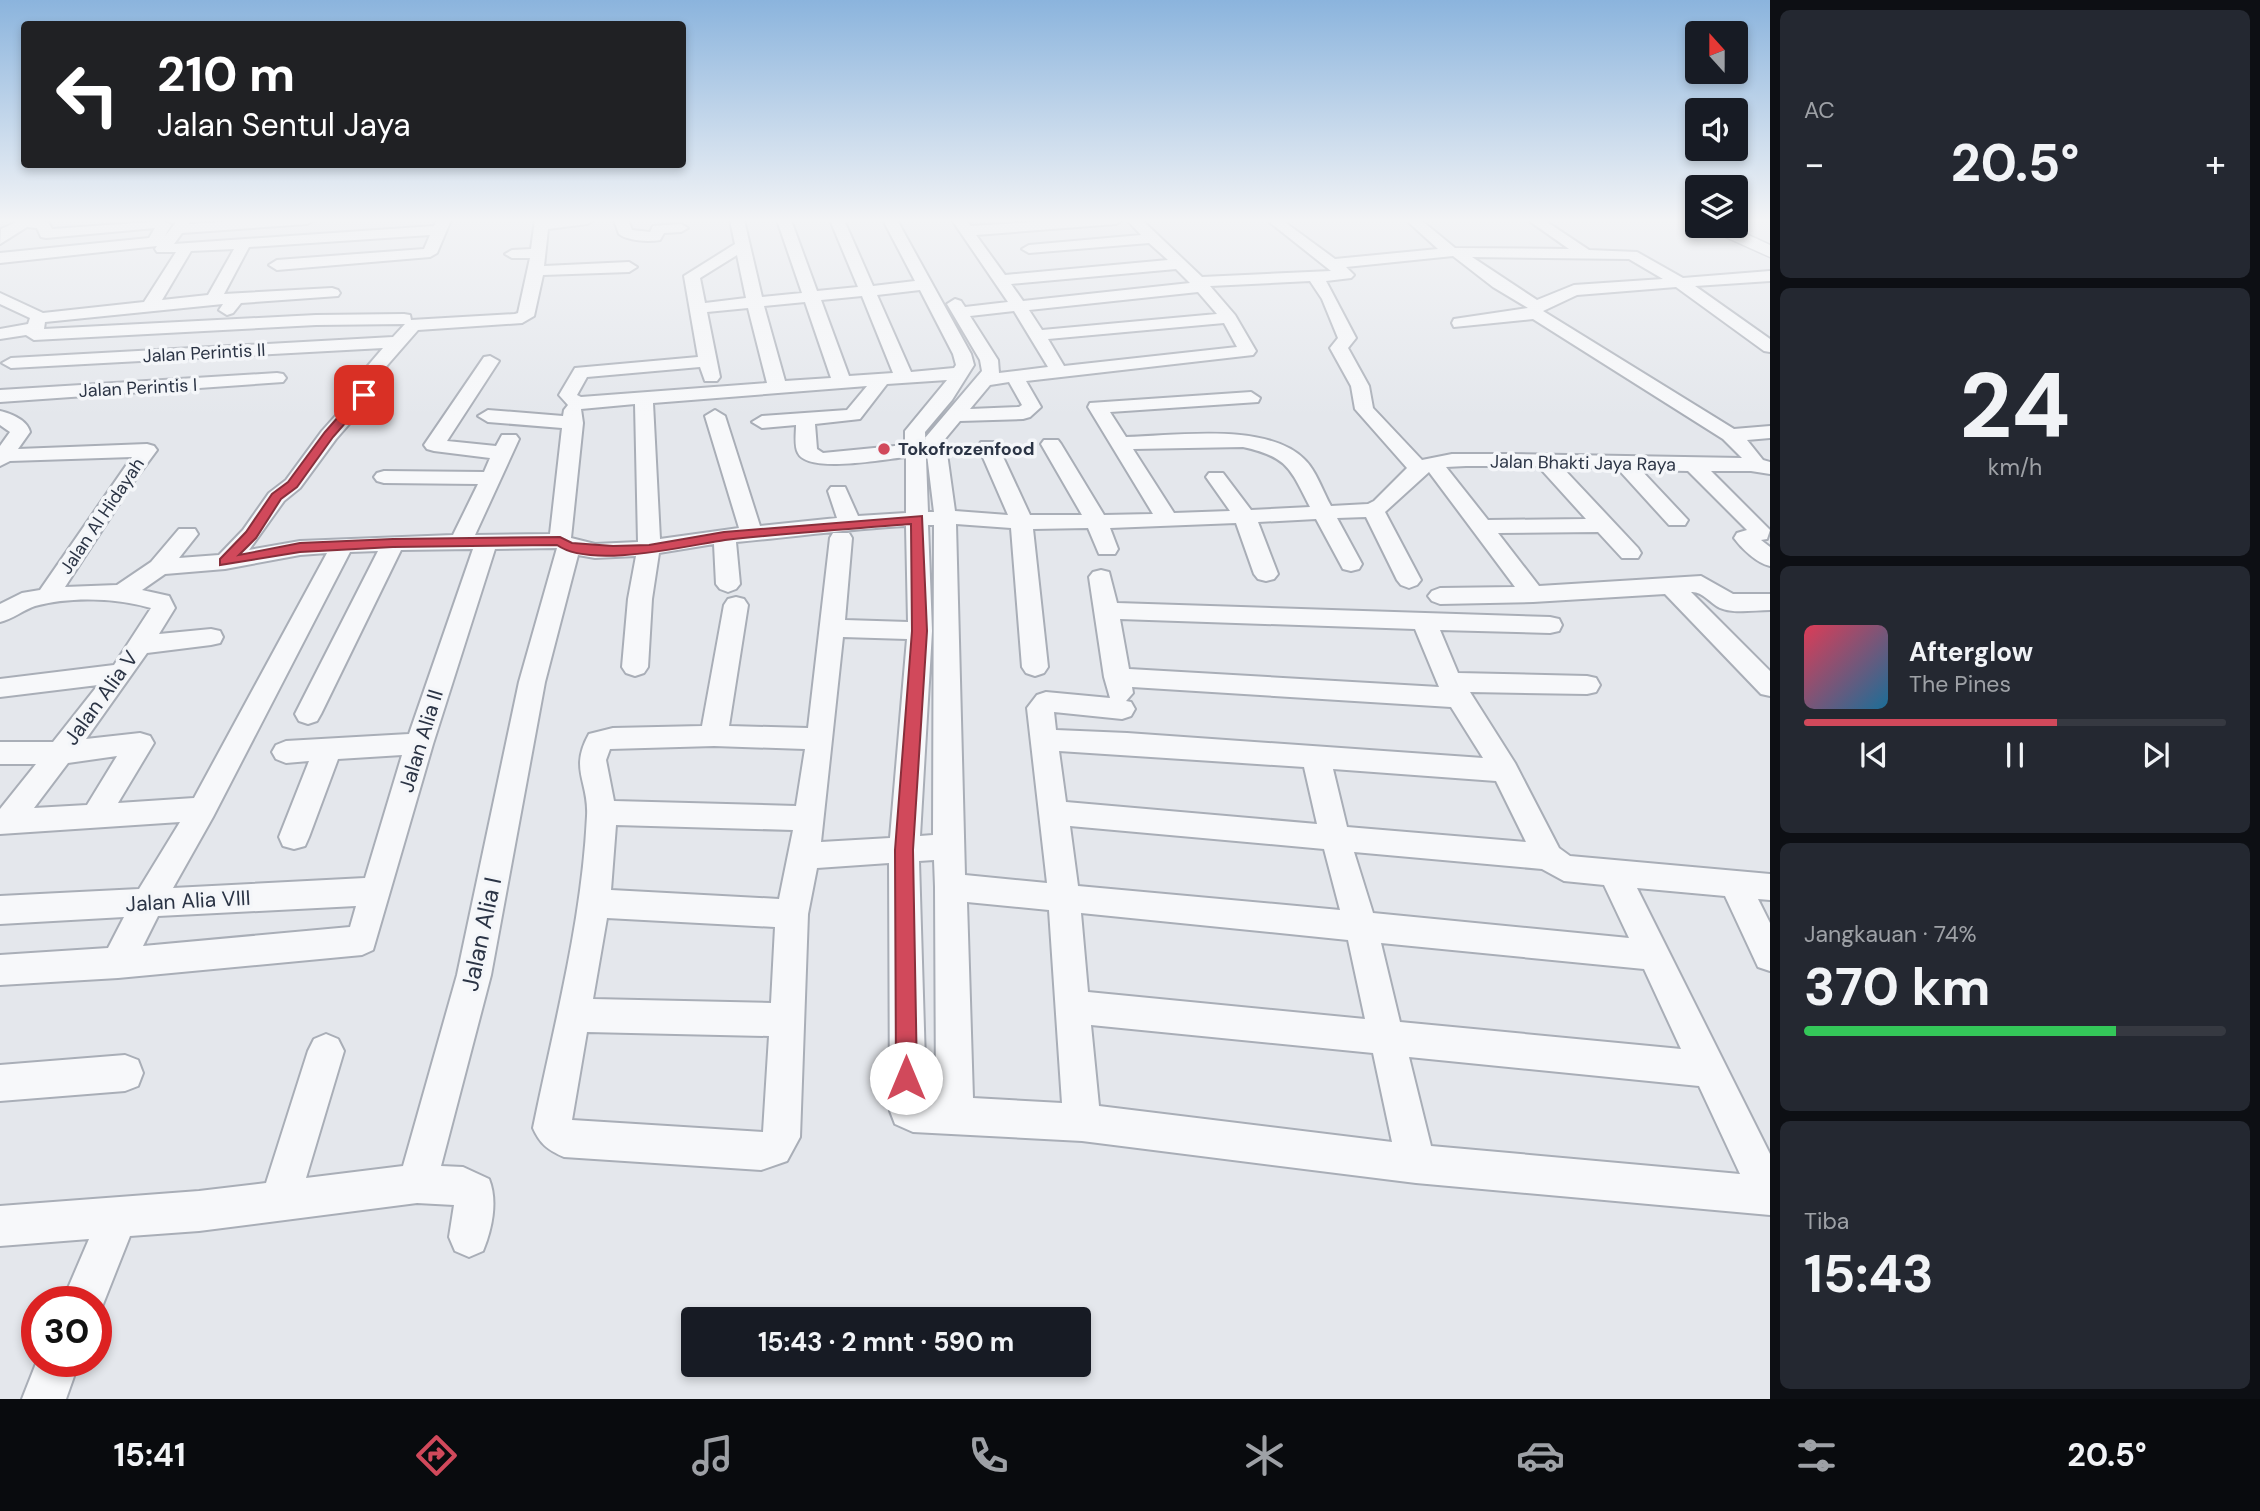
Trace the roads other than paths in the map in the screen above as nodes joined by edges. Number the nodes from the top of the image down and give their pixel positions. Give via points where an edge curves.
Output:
1 (162, 285) edge
2 (221, 285) edge
3 (296, 285) edge
4 (335, 285) edge
5 (533, 285) edge
6 (694, 285) edge
7 (751, 285) edge
8 (808, 285) edge
9 (866, 285) edge
10 (923, 285) edge
11 (926, 285) edge
12 (945, 285) edge
13 (1004, 285) edge
14 (1189, 285) edge
15 (1201, 285) edge
16 (1322, 285) edge
17 (1501, 285) edge
18 (1636, 285) edge
19 (1684, 285) edge
20 (868, 291) junction
21 (812, 296) junction
22 (0, 298) edge
23 (237, 298) junction
24 (207, 300) junction
25 (180, 302) junction
26 (394, 303) dead end
27 (755, 303) junction
28 (151, 304) junction
29 (1018, 305) junction
30 (699, 308) junction
31 (1537, 311) junction
32 (960, 312) junction
33 (404, 318) dead end
34 (1227, 318) junction
35 (1762, 321) dead end
36 (1735, 322) junction
37 (1460, 323) dead end
38 (218, 325) junction
39 (36, 327) junction
40 (163, 328) junction
41 (0, 334) edge
42 (1038, 335) junction
43 (396, 342) junction
44 (1770, 347) edge
45 (198, 354) junction
46 (490, 361) dead end
47 (708, 361) junction
48 (6, 370) edge
49 (983, 373) junction
50 (1060, 373) junction
51 (904, 377) junction
52 (277, 378) dead end
53 (882, 379) junction
54 (842, 382) junction
55 (172, 386) junction
56 (778, 389) junction
57 (714, 393) junction
58 (0, 396) edge
59 (1251, 398) dead end
60 (644, 400) junction
61 (955, 415) junction
62 (488, 416) dead end
63 (573, 416) joint
64 (715, 416) dead end
65 (0, 417) edge
66 (805, 419) junction
67 (762, 422) dead end
68 (1770, 432) edge
69 (1730, 435) junction
70 (1118, 443) junction
71 (1051, 444) dead end
72 (988, 446) dead end
73 (915, 450) junction
74 (3, 458) edge
75 (1544, 460) junction
76 (1624, 463) junction
77 (1762, 465) edge
78 (1426, 466) junction
79 (1693, 466) junction
80 (384, 477) dead end
81 (1216, 477) dead end
82 (490, 478) junction
83 (838, 491) dead end
84 (1373, 510) junction
85 (1323, 512) junction
86 (945, 517) junction
87 (1245, 517) junction
88 (917, 519) junction
89 (1167, 519) junction
90 (1096, 520) junction
91 (1677, 520) dead end
92 (1021, 522) junction
93 (1602, 525) junction
94 (1481, 527) junction
95 (846, 531) junction
96 (187, 534) dead end
97 (752, 535) junction
98 (724, 536) junction
99 (393, 543) junction
100 (474, 543) junction
101 (564, 544) junction
102 (342, 547) junction
103 (649, 549) junction
104 (1107, 549) dead end
105 (1630, 553) dead end
106 (1770, 559) edge
107 (225, 562) junction
108 (1351, 564) dead end
109 (159, 567) junction
110 (1266, 574) dead end
111 (1101, 577) dead end
112 (1409, 580) dead end
113 (1670, 585) junction
114 (122, 593) junction
115 (1533, 594) junction
116 (1440, 596) dead end
117 (47, 597) junction
118 (1770, 602) edge
119 (1107, 611) junction
120 (0, 614) edge
121 (1424, 621) junction
122 (1550, 625) dead end
123 (833, 628) junction
124 (920, 631) junction
125 (211, 637) dead end
126 (140, 645) junction
127 (635, 667) dead end
128 (1035, 667) dead end
129 (122, 673) junction
130 (1117, 677) junction
131 (1587, 685) dead end
132 (1770, 687) edge
133 (0, 688) edge
134 (1455, 690) junction
135 (1122, 709) junction
136 (308, 714) dead end
137 (714, 736) junction
138 (820, 739) junction
139 (1046, 740) junction
140 (1127, 743) junction
141 (419, 744) junction
142 (328, 749) junction
143 (0, 752) edge
144 (286, 752) dead end
145 (62, 753) junction
146 (1316, 757) junction
147 (1505, 771) junction
148 (203, 809) junction
149 (602, 813) junction
150 (1052, 813) junction
151 (95, 816) junction
152 (809, 818) junction
153 (3, 822) edge
154 (295, 837) dead end
155 (1335, 837) junction
156 (948, 847) junction
157 (904, 850) junction
158 (804, 856) junction
159 (1548, 857) junction
160 (1615, 875) junction
161 (1735, 885) junction
162 (951, 887) junction
163 (1770, 887) edge
164 (376, 891) junction
165 (1064, 898) junction
166 (148, 903) junction
167 (594, 903) junction
168 (0, 910) edge
169 (792, 914) junction
170 (1361, 927) junction
171 (1654, 955) junction
172 (1770, 956) edge
173 (118, 963) junction
174 (0, 970) edge
175 (1072, 1007) junction
176 (572, 1015) junction
177 (785, 1020) junction
178 (1386, 1036) junction
179 (326, 1051) dead end
180 (1709, 1069) junction
181 (125, 1073) dead end
182 (0, 1083) edge
183 (956, 1118) junction
184 (1082, 1122) junction
185 (1416, 1164) junction
186 (418, 1184) junction
187 (1770, 1195) edge
188 (279, 1202) junction
189 (118, 1217) junction
190 (0, 1226) edge
191 (469, 1237) dead end
192 (90, 1286) edge
193 (52, 1377) edge
194 (44, 1399) edge

1 - 28 street
2 - 24 street via 214,298
3 - 23 street
4 - 26 street via 326,305 331,307 378,308
5 - 43 street via 523,318 413,325
6 - 30 street
7 - 27 street
8 - 21 street
9 - 20 street
10 - 20 street
11 - 49 street via 962,354
12 - 32 street
13 - 29 street
14 - 29 street
15 - 34 street
16 - 78 street via 1347,338 1339,348 1360,386 1364,409
17 - 31 street
18 - 31 street via 1574,290
19 - 36 street
20 - 21 street
20 - 51 street
21 - 27 street
21 - 54 street
22 - 39 street via 33,311
23 - 24 street
23 - 38 street
24 - 25 street
25 - 28 street
25 - 40 street
27 - 30 street
27 - 56 street
28 - 39 street
29 - 32 street
29 - 42 street
30 - 47 street
31 - 37 street
31 - 69 street, Jalan Bhakti Jaya Raya
32 - 49 street via 989,360
33 - 38 street
34 - 42 street
34 - 50 street via 1247,351
35 - 36 street
36 - 44 street
38 - 40 street
39 - 40 street
39 - 41 street
39 - 48 street
42 - 50 street
43 - 45 street, Jalan Perintis II
43 - 107 street via 368,376 364,395
45 - 48 street, Jalan Perintis II
45 - 55 street
46 - 82 street, Jalan Alia II via 433,445 506,445
47 - 57 street
47 - 60 street via 581,372 568,395 581,403
49 - 50 street
49 - 51 street
49 - 61 street
49 - 61 street via 1031,402 1032,407 1023,413
49 - 73 street via 915,431
51 - 53 street
52 - 55 street, Jalan Perintis I
53 - 54 street
53 - 66 street via 853,415
54 - 56 street
55 - 58 street, Jalan Perintis I
56 - 57 street
57 - 60 street
59 - 70 street via 1097,407
60 - 103 street
61 - 86 street via 936,438
62 - 63 street
63 - 101 street
64 - 97 street
65 - 74 street via 20,432
66 - 67 street
66 - 73 street via 807,452 813,457
68 - 69 street
69 - 77 street, Jalan Bhakti Jaya Raya
70 - 85 street via 1243,441 1275,448 1297,463
70 - 89 street
71 - 90 street
72 - 92 street
73 - 88 street
74 - 117 street, Jalan Al Hidayah via 147,450
75 - 76 street, Jalan Bhakti Jaya Raya
75 - 78 street, Jalan Bhakti Jaya Raya
75 - 93 street
76 - 79 street, Jalan Bhakti Jaya Raya
76 - 91 street
77 - 79 street, Jalan Bhakti Jaya Raya
78 - 84 street via 1385,505
78 - 94 street
79 - 106 street via 1760,531 1745,538
80 - 82 street
81 - 87 street
82 - 100 street, Jalan Alia II
83 - 95 street
84 - 85 street
84 - 112 street
85 - 87 street
85 - 108 street
86 - 88 street
86 - 92 street
86 - 156 street
87 - 89 street
87 - 110 street
88 - 95 street
88 - 124 street
89 - 90 street
90 - 92 street
90 - 104 street
92 - 128 street
93 - 94 street
93 - 105 street
94 - 115 street
95 - 97 street
95 - 123 street
96 - 109 street
97 - 98 street
98 - 103 street
98 - 137 street via 732,594
99 - 100 street
99 - 102 street
99 - 136 street
100 - 101 street
100 - 141 street, Jalan Alia II
101 - 103 street via 613,551
101 - 186 street, Jalan Alia I via 474,975
102 - 107 street via 300,548
102 - 148 street
103 - 127 street
107 - 109 street
109 - 114 street
111 - 119 street
113 - 115 street
113 - 118 street via 1703,585 1730,602
113 - 132 street
114 - 117 street
114 - 126 street, Jalan Alia V via 161,602 163,608
115 - 116 street
117 - 120 street via 23,601
119 - 121 street
119 - 130 street
121 - 122 street
121 - 134 street
123 - 124 street
123 - 138 street
124 - 157 street
125 - 126 street
126 - 129 street, Jalan Alia V
129 - 133 street
129 - 145 street, Jalan Alia V
130 - 134 street
130 - 135 street
131 - 134 street
134 - 147 street
135 - 139 street via 1046,702 1040,708
135 - 140 street
137 - 138 street
137 - 149 street via 599,741 592,760
138 - 152 street
139 - 140 street
139 - 150 street
140 - 146 street
141 - 142 street
141 - 164 street, Jalan Alia II
142 - 144 street
142 - 154 street
143 - 145 street
145 - 151 street via 140,743
145 - 153 street, Jalan Alia V
146 - 147 street
146 - 155 street
147 - 159 street
148 - 151 street
148 - 166 street
149 - 152 street
149 - 167 street
150 - 155 street
150 - 165 street
151 - 153 street
152 - 158 street
155 - 159 street
155 - 170 street
156 - 157 street
156 - 162 street
157 - 158 street
157 - 183 street via 907,1105 913,1114
158 - 169 street
159 - 160 street via 1564,869
160 - 161 street
160 - 171 street
161 - 163 street
161 - 172 street
162 - 165 street
162 - 183 street
164 - 166 street, Jalan Alia VIII
164 - 173 street, Jalan Alia II via 362,940
165 - 170 street
165 - 175 street
166 - 168 street, Jalan Alia VIII
166 - 173 street
167 - 169 street
167 - 176 street
169 - 177 street
170 - 171 street
170 - 178 street
171 - 180 street
173 - 174 street
175 - 178 street
175 - 184 street
176 - 177 street
176 - 177 street via 552,1128 557,1134 761,1151 774,1148 781,1136
178 - 180 street
178 - 185 street
179 - 188 street
180 - 187 street
181 - 182 street
183 - 184 street
184 - 185 street
185 - 187 street
186 - 188 street
186 - 191 street via 463,1186 475,1193
188 - 189 street
189 - 190 street
189 - 192 street
193 - 194 street

